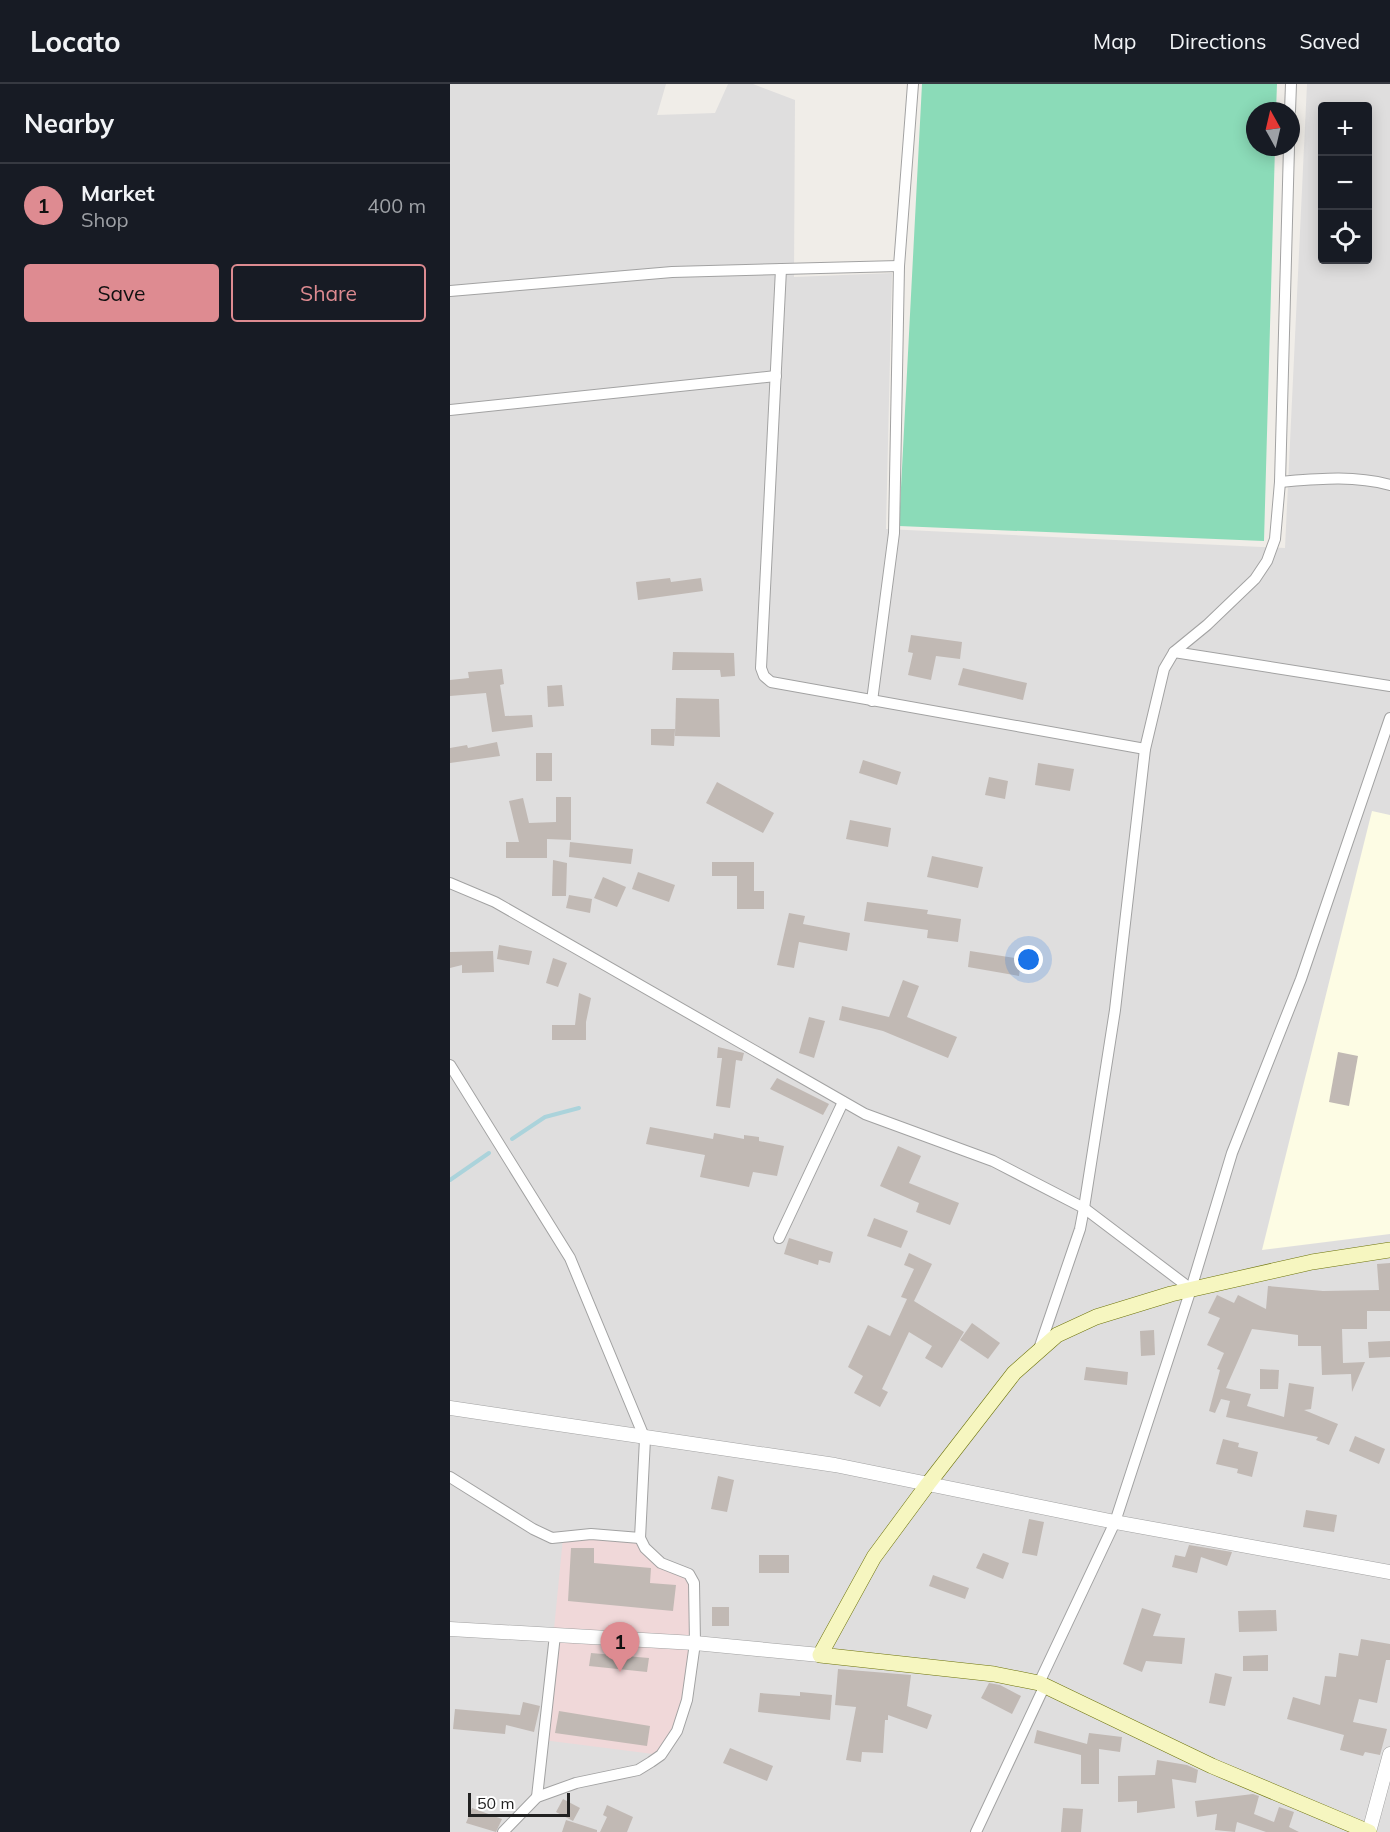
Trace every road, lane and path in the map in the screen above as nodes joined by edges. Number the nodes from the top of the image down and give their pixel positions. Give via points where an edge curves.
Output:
1 (913, 84) edge
2 (1291, 84) edge
3 (1290, 102) edge
4 (1289, 156) edge
5 (899, 266) junction
6 (781, 269) junction
7 (450, 291) edge
8 (776, 376) junction
9 (450, 410) edge
10 (1280, 482) junction
11 (1390, 485) edge
12 (1174, 652) junction
13 (1390, 686) edge
14 (872, 701) junction
15 (1390, 718) edge
16 (1145, 749) junction
17 (450, 883) edge
18 (450, 1065) edge
19 (843, 1102) junction
20 (1084, 1208) junction
21 (779, 1238) dead end
22 (1390, 1250) edge
23 (1191, 1289) junction
24 (1039, 1350) junction
25 (450, 1408) edge
26 (645, 1438) junction
27 (450, 1477) edge
28 (928, 1484) junction
29 (1115, 1522) junction
30 (640, 1538) junction
31 (1390, 1572) edge
32 (450, 1629) edge
33 (555, 1635) junction
34 (695, 1643) junction
35 (820, 1655) junction
36 (1042, 1684) junction
37 (1390, 1754) edge
38 (537, 1797) junction
39 (503, 1832) edge
40 (976, 1832) edge
41 (1369, 1832) edge

1 - 5 street
2 - 3 street
4 - 10 street
5 - 6 street
5 - 14 street via 894,533
6 - 7 street via 672,272
6 - 8 street
8 - 9 street
8 - 14 street via 761,668 771,682
10 - 11 street via 1358,478
10 - 12 street via 1275,539 1267,561 1234,600
12 - 13 street
12 - 16 street via 1164,669
14 - 16 street
15 - 23 street via 1301,979 1232,1153
16 - 20 street via 1114,1010
17 - 19 street via 495,902
18 - 26 street via 570,1258
19 - 20 street via 865,1114 993,1161
19 - 21 street
20 - 23 street
20 - 24 street
22 - 23 main road via 1312,1262
23 - 24 main road via 1077,1324
23 - 29 street
24 - 28 main road via 1014,1373
25 - 26 street
26 - 28 street via 835,1465
26 - 30 street
27 - 30 street via 552,1538 591,1534
28 - 29 street
28 - 35 main road via 874,1557
29 - 31 street
29 - 36 street
30 - 34 street via 662,1563 693,1578
32 - 33 street
33 - 34 street
33 - 38 street
34 - 35 street
34 - 38 street via 687,1700 677,1731 661,1755 638,1770 576,1783
35 - 36 main road via 994,1674
36 - 40 street
36 - 41 main road via 1212,1766
37 - 41 street
38 - 39 street

